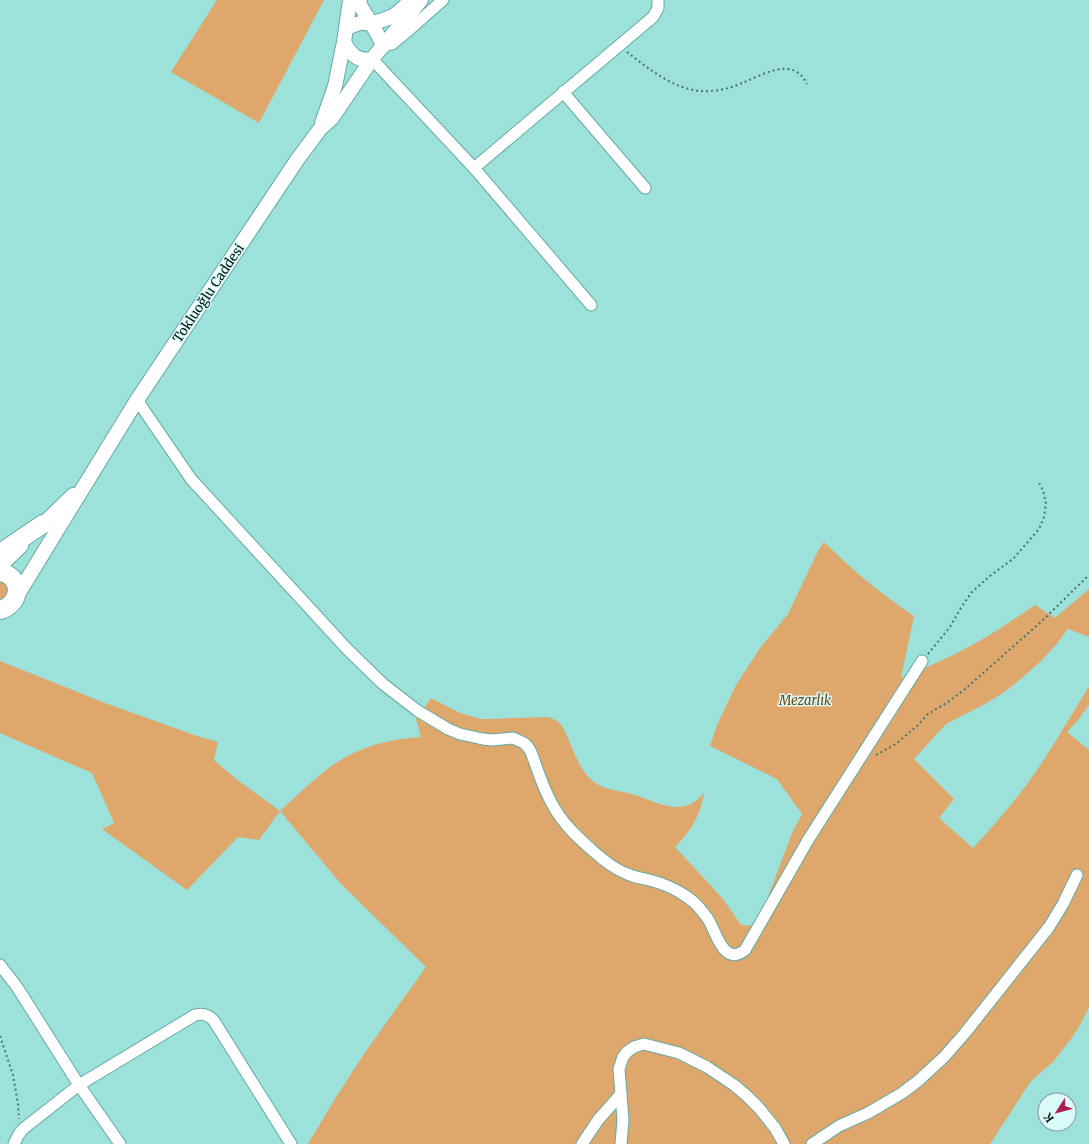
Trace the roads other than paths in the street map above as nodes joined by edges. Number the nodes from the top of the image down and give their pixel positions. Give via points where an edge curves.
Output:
1 (350, 0) edge
2 (359, 0) edge
3 (411, 0) edge
4 (421, 0) edge
5 (442, 0) edge
6 (658, 0) edge
7 (371, 23) junction
8 (346, 28) junction
9 (344, 42) junction
10 (382, 46) junction
11 (372, 59) junction
12 (563, 92) junction
13 (320, 129) junction
14 (474, 168) junction
15 (645, 188) dead end
16 (591, 305) dead end
17 (136, 400) junction
18 (86, 483) junction
19 (43, 524) junction
20 (0, 553) edge
21 (0, 566) edge
22 (0, 572) edge
23 (9, 605) edge
24 (0, 619) edge
25 (922, 661) road end
26 (1077, 875) dead end
27 (0, 965) edge
28 (79, 1085) junction
29 (621, 1094) junction
30 (16, 1139) edge
31 (120, 1144) edge
32 (290, 1144) edge
33 (582, 1144) edge
34 (622, 1144) edge
35 (784, 1144) edge
36 (812, 1144) edge

1 - 8 street
2 - 7 street via 360,7
3 - 7 street via 395,16
4 - 10 street, Tokluoğlu Caddesi
5 - 10 street via 392,44
6 - 12 street via 658,8 653,17
7 - 8 street via 360,23
7 - 10 street
8 - 9 street
9 - 11 street via 354,57 362,60
9 - 13 street via 335,86
10 - 11 street, Tokluoğlu Caddesi
11 - 13 street, Tokluoğlu Caddesi via 332,118
11 - 14 street
12 - 14 street
12 - 15 street
13 - 17 street, Tokluoğlu Caddesi
14 - 16 street
17 - 18 street, Tokluoğlu Caddesi
17 - 25 street via 192,479 365,667 400,698 448,729 472,738 513,738 524,743 531,752 549,800 571,830 616,869 663,885 689,898 708,918 720,945 730,953 738,954 745,950 808,840
18 - 19 street
18 - 23 street, Tokluoğlu Caddesi
19 - 20 highway
19 - 21 street
22 - 23 highway via 10,576 17,587 17,594
23 - 24 street, Tokluoğlu Caddesi
26 - 36 street via 1064,904 1049,927 970,1028 944,1057 902,1093 839,1126
27 - 28 street via 17,987
28 - 30 street via 28,1125
28 - 31 street
28 - 32 street via 195,1015 207,1015 214,1021
29 - 33 street via 598,1120
29 - 34 street
29 - 35 street via 619,1069 623,1057 630,1049 644,1044 679,1053 720,1075 747,1096 775,1128

